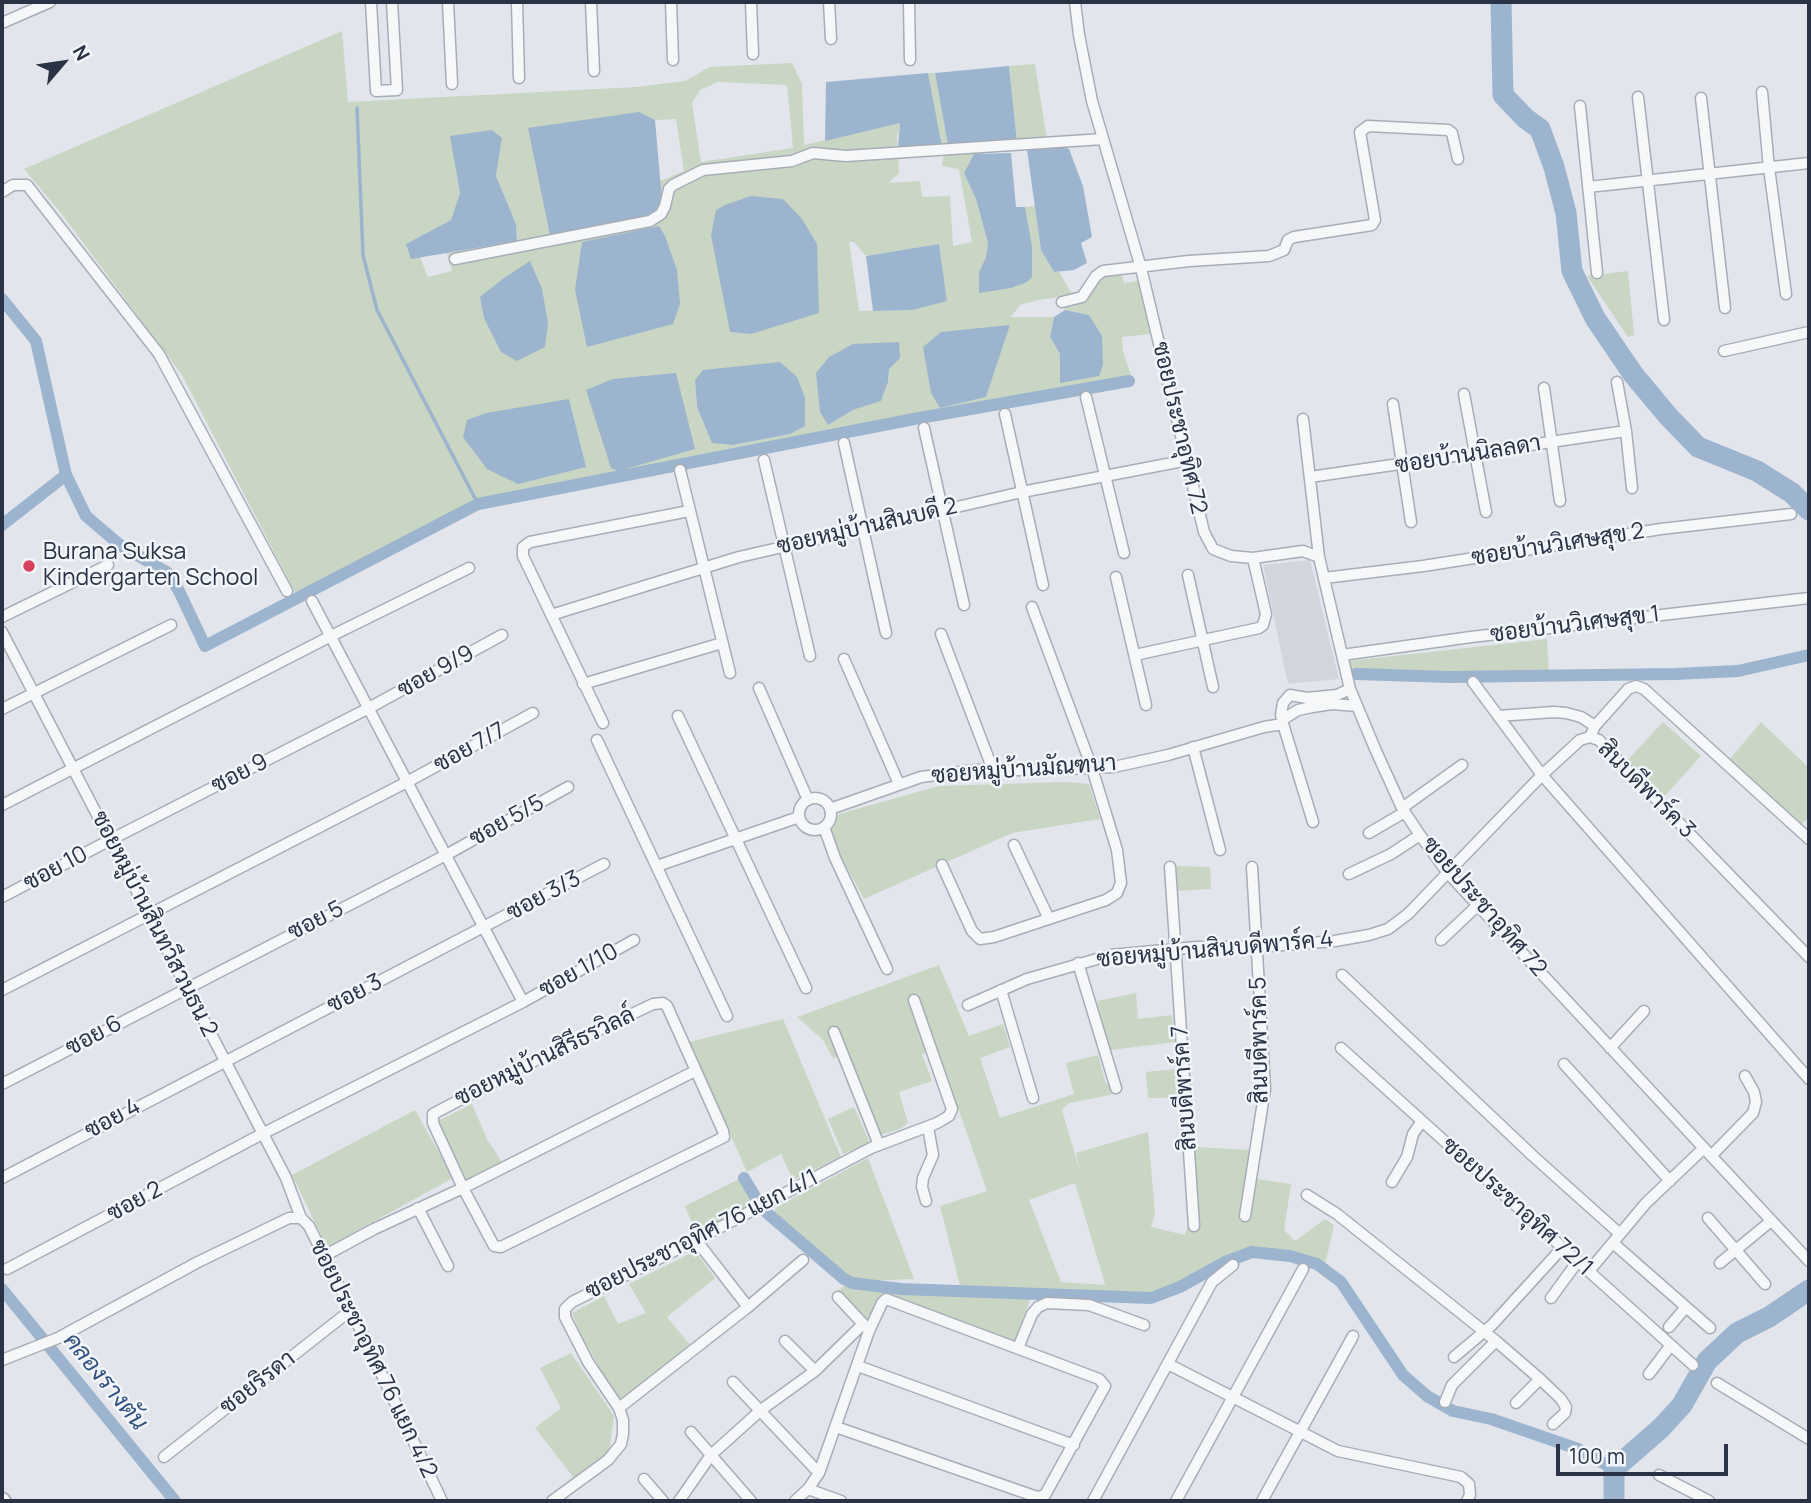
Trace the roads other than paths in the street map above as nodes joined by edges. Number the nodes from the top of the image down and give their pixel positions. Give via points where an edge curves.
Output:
1 (50, 2) edge
2 (371, 2) edge
3 (391, 2) edge
4 (448, 2) edge
5 (517, 2) edge
6 (592, 2) edge
7 (671, 2) edge
8 (751, 2) edge
9 (829, 2) edge
10 (909, 2) edge
11 (1075, 2) edge
12 (2, 23) edge
13 (831, 38) dead end
14 (753, 54) dead end
15 (673, 60) dead end
16 (910, 60) dead end
17 (594, 71) dead end
18 (519, 78) dead end
19 (452, 84) dead end
20 (1762, 92) dead end
21 (1638, 97) dead end
22 (1701, 98) dead end
23 (1580, 106) dead end
24 (1103, 139) junction
25 (1458, 159) dead end
26 (1809, 163) edge
27 (1769, 168) junction
28 (1710, 174) junction
29 (1648, 180) junction
30 (1588, 187) junction
31 (2, 192) edge
32 (456, 259) dead end
33 (1141, 268) junction
34 (1597, 273) dead end
35 (1786, 294) dead end
36 (1062, 302) dead end
37 (1725, 308) dead end
38 (1664, 320) dead end
39 (1809, 332) edge
40 (1724, 351) dead end
41 (1618, 382) dead end
42 (1544, 388) dead end
43 (1464, 394) dead end
44 (1086, 397) dead end
45 (1393, 404) dead end
46 (1005, 414) dead end
47 (1303, 419) dead end
48 (924, 428) dead end
49 (1626, 431) junction
50 (1553, 442) junction
51 (844, 443) dead end
52 (1476, 454) junction
53 (764, 460) dead end
54 (1188, 460) junction
55 (1402, 466) junction
56 (680, 470) dead end
57 (1105, 474) junction
58 (1310, 477) junction
59 (1632, 488) dead end
60 (1022, 492) junction
61 (1560, 501) dead end
62 (944, 510) junction
63 (689, 512) junction
64 (1486, 512) dead end
65 (1791, 514) dead end
66 (1411, 522) dead end
67 (862, 529) junction
68 (783, 546) junction
69 (1124, 553) dead end
70 (1320, 557) junction
71 (1253, 558) junction
72 (108, 565) dead end
73 (469, 568) dead end
74 (703, 569) junction
75 (1188, 575) dead end
76 (1116, 578) dead end
77 (1324, 578) junction
78 (1043, 585) dead end
79 (286, 591) dead end
80 (1809, 598) edge
81 (312, 601) dead end
82 (964, 605) dead end
83 (1032, 607) dead end
84 (551, 615) junction
85 (2, 617) edge
86 (171, 625) dead end
87 (2, 632) edge
88 (886, 633) dead end
89 (941, 634) dead end
90 (502, 635) dead end
91 (331, 636) junction
92 (1202, 640) junction
93 (722, 643) junction
94 (1135, 655) junction
95 (1342, 655) junction
96 (810, 656) dead end
97 (844, 659) dead end
98 (730, 673) dead end
99 (1473, 682) dead end
100 (583, 684) junction
101 (1213, 687) dead end
102 (759, 688) dead end
103 (1350, 689) junction
104 (33, 693) junction
105 (1146, 705) dead end
106 (1357, 706) junction
107 (369, 708) junction
108 (2, 709) edge
109 (533, 713) dead end
110 (678, 716) dead end
111 (1498, 716) junction
112 (1282, 722) junction
113 (603, 723) dead end
114 (1594, 726) junction
115 (1590, 737) junction
116 (597, 740) dead end
117 (1193, 747) junction
118 (1462, 765) dead end
119 (72, 767) junction
120 (1092, 768) junction
121 (993, 770) junction
122 (1542, 775) junction
123 (407, 782) junction
124 (899, 784) junction
125 (568, 787) dead end
126 (808, 800) junction
127 (2, 805) edge
128 (830, 809) junction
129 (1404, 810) junction
130 (799, 817) junction
131 (1313, 822) dead end
132 (824, 827) junction
133 (1369, 833) dead end
134 (1420, 835) junction
135 (737, 838) junction
136 (1809, 839) edge
137 (110, 840) junction
138 (1014, 845) dead end
139 (1220, 850) dead end
140 (446, 855) junction
141 (604, 864) dead end
142 (942, 865) dead end
143 (657, 866) junction
144 (1170, 867) dead end
145 (1252, 867) dead end
146 (1447, 872) junction
147 (1349, 874) dead end
148 (2, 897) edge
149 (1478, 905) junction
150 (148, 913) junction
151 (1049, 919) junction
152 (484, 928) junction
153 (634, 940) dead end
154 (1441, 940) dead end
155 (1258, 947) junction
156 (1175, 949) junction
157 (1809, 957) edge
158 (1078, 963) junction
159 (887, 969) dead end
160 (1342, 975) dead end
161 (187, 987) junction
162 (806, 988) dead end
163 (2, 990) edge
164 (1001, 990) junction
165 (914, 1000) dead end
166 (523, 1002) junction
167 (968, 1005) dead end
168 (1644, 1011) dead end
169 (727, 1016) dead end
170 (834, 1032) dead end
171 (1341, 1048) dead end
172 (1609, 1048) junction
173 (225, 1061) junction
174 (1563, 1064) dead end
175 (695, 1071) junction
176 (1745, 1076) dead end
177 (1809, 1079) edge
178 (2, 1084) edge
179 (1116, 1088) dead end
180 (1032, 1098) dead end
181 (1422, 1121) junction
182 (928, 1127) junction
183 (262, 1134) junction
184 (879, 1145) junction
185 (1708, 1152) junction
186 (2, 1178) edge
187 (1670, 1181) junction
188 (1392, 1182) dead end
189 (463, 1188) junction
190 (1307, 1195) dead end
191 (926, 1201) dead end
192 (418, 1208) junction
193 (1245, 1216) dead end
194 (301, 1218) junction
195 (1708, 1218) dead end
196 (1771, 1221) junction
197 (1194, 1226) dead end
198 (1616, 1238) junction
199 (696, 1240) junction
200 (1563, 1247) junction
201 (1736, 1250) junction
202 (324, 1256) junction
203 (803, 1260) dead end
204 (1578, 1261) junction
205 (1809, 1261) edge
206 (1720, 1263) dead end
207 (1233, 1265) dead end
208 (448, 1266) dead end
209 (7, 1269) dead end
210 (1303, 1269) dead end
211 (1589, 1271) junction
212 (1765, 1283) dead end
213 (838, 1297) dead end
214 (1551, 1298) dead end
215 (748, 1307) junction
216 (1686, 1307) junction
217 (351, 1310) junction
218 (1144, 1325) dead end
219 (1669, 1327) dead end
220 (866, 1328) junction
221 (1710, 1328) dead end
222 (1484, 1332) junction
223 (1353, 1336) dead end
224 (785, 1340) dead end
225 (1496, 1340) junction
226 (1671, 1345) junction
227 (1018, 1348) junction
228 (1454, 1357) dead end
229 (2, 1360) edge
230 (1168, 1364) junction
231 (1693, 1364) dead end
232 (858, 1366) junction
233 (815, 1371) junction
234 (1649, 1374) dead end
235 (1540, 1379) junction
236 (733, 1382) dead end
237 (1717, 1383) dead end
238 (1234, 1398) junction
239 (1445, 1402) dead end
240 (1516, 1403) dead end
241 (619, 1408) junction
242 (761, 1410) junction
243 (1553, 1424) dead end
244 (836, 1427) junction
245 (691, 1432) dead end
246 (1299, 1432) junction
247 (1809, 1438) edge
248 (1073, 1445) junction
249 (711, 1455) junction
250 (164, 1457) dead end
251 (819, 1473) junction
252 (1658, 1475) dead end
253 (644, 1479) dead end
254 (808, 1489) junction
255 (442, 1501) edge
256 (552, 1501) edge
257 (663, 1501) edge
258 (679, 1501) edge
259 (751, 1501) edge
260 (795, 1501) edge
261 (841, 1501) edge
262 (1093, 1501) edge
263 (1176, 1501) edge
264 (1262, 1501) edge
265 (1467, 1501) edge
266 (1709, 1501) edge

1 - 12 street
2 - 3 street via 376,91 397,90
4 - 19 street
5 - 18 street
6 - 17 street
7 - 15 street
8 - 14 street
9 - 13 street
10 - 16 street
11 - 24 street, ซอยประชาอุทิศ 72
20 - 27 street
21 - 29 street
22 - 28 street
23 - 30 street
24 - 32 street via 846,156 813,153 792,161 703,170 673,185 661,214 650,221
24 - 33 street, ซอยประชาอุทิศ 72
25 - 33 street via 1448,130 1368,126 1360,132 1372,225 1294,237 1284,250 1269,256
26 - 27 street
27 - 28 street
27 - 35 street
28 - 29 street
28 - 37 street
29 - 30 street
29 - 38 street
30 - 34 street
31 - 79 street via 13,185 27,186 159,354
33 - 36 street via 1103,271 1082,297
33 - 54 street, ซอยประชาอุทิศ 72
39 - 40 street
41 - 49 street
42 - 50 street
43 - 52 street
44 - 57 street
45 - 55 street
46 - 60 street
47 - 58 street
48 - 62 street
49 - 50 street, ซอยบ้านนิลลดา
49 - 59 street
50 - 52 street, ซอยบ้านนิลลดา
50 - 61 street
51 - 67 street
52 - 55 street, ซอยบ้านนิลลดา
52 - 64 street
53 - 68 street
54 - 57 street, ซอยหมู่บ้านสินบดี 2
54 - 71 street, ซอยประชาอุทิศ 72 via 1204,533 1213,549
55 - 58 street, ซอยบ้านนิลลดา
55 - 66 street
56 - 63 street
57 - 60 street, ซอยหมู่บ้านสินบดี 2
57 - 69 street
58 - 70 street
60 - 62 street, ซอยหมู่บ้านสินบดี 2
60 - 78 street
62 - 67 street, ซอยหมู่บ้านสินบดี 2
62 - 82 street
63 - 74 street
63 - 84 street via 523,547
65 - 77 street, ซอยบ้านวิเศษสุข 2
67 - 68 street, ซอยหมู่บ้านสินบดี 2
67 - 88 street
68 - 74 street, ซอยหมู่บ้านสินบดี 2
68 - 96 street
70 - 71 street, ซอยประชาอุทิศ 72 via 1303,551
70 - 77 street, ซอยประชาอุทิศ 72
71 - 92 street via 1266,614 1263,625
72 - 85 street
73 - 91 street
74 - 84 street, ซอยหมู่บ้านสินบดี 2
74 - 93 street
75 - 92 street
76 - 94 street
77 - 95 street, ซอยประชาอุทิศ 72
80 - 95 street, ซอยบ้านวิเศษสุข 1
81 - 91 street
83 - 120 street
84 - 100 street
86 - 104 street
87 - 104 street, ซอยหมู่บ้านสินทวีสวนธน 2
89 - 121 street
90 - 107 street, ซอย 9/9
91 - 107 street
91 - 119 street
92 - 94 street
92 - 101 street
93 - 98 street
93 - 100 street
94 - 105 street
95 - 103 street, ซอยประชาอุทิศ 72
97 - 124 street
99 - 111 street
100 - 113 street
102 - 126 street
103 - 106 street, ซอยประชาอุทิศ 72
103 - 112 street via 1307,698 1290,695 1283,703
104 - 108 street
104 - 119 street, ซอยหมู่บ้านสินทวีสวนธน 2
106 - 112 street, ซอยหมู่บ้านมัณฑนา via 1312,707 1298,710
106 - 129 street, ซอยประชาอุทิศ 72
107 - 123 street
107 - 137 street, ซอย 9
109 - 123 street, ซอย 7/7
110 - 135 street
111 - 114 street via 1566,713
111 - 122 street
112 - 117 street, ซอยหมู่บ้านมัณฑนา
112 - 131 street
114 - 115 street
114 - 136 street via 1628,689 1636,685 1644,689
115 - 122 street, สินบดีพาร์ค 3 via 1580,740
115 - 157 street, สินบดีพาร์ค 3 via 1600,740
116 - 143 street
117 - 120 street, ซอยหมู่บ้านมัณฑนา
117 - 139 street
118 - 129 street
119 - 127 street
119 - 137 street, ซอยหมู่บ้านสินทวีสวนธน 2
120 - 121 street, ซอยหมู่บ้านมัณฑนา
120 - 151 street via 1117,850 1121,883 1117,893 1106,900
121 - 124 street, ซอยหมู่บ้านมัณฑนา via 921,776
122 - 146 street, สินบดีพาร์ค 3
122 - 177 street
123 - 140 street
123 - 150 street, ซอย 7/7
124 - 128 street, ซอยหมู่บ้านมัณฑนา
125 - 140 street, ซอย 5/5
126 - 128 street via 818,799
126 - 130 street
128 - 132 street
129 - 133 street
129 - 134 street, ซอยประชาอุทิศ 72
130 - 132 street via 809,829
130 - 135 street
132 - 159 street
134 - 146 street, ซอยประชาอุทิศ 72
134 - 147 street
135 - 143 street
135 - 162 street
137 - 148 street, ซอย 10
137 - 150 street, ซอยหมู่บ้านสินทวีสวนธน 2
138 - 151 street
140 - 152 street
140 - 161 street, ซอย 5
141 - 152 street, ซอย 3/3
142 - 151 street via 980,939
143 - 169 street
144 - 156 street, สินบดีพาร์ค 7
145 - 155 street, สินบดีพาร์ค 5
146 - 149 street, ซอยประชาอุทิศ 72
146 - 155 street, ซอยหมู่บ้านสินบดีพาร์ค 4 via 1388,929 1335,941
149 - 154 street
149 - 172 street, ซอยประชาอุทิศ 72
150 - 161 street, ซอยหมู่บ้านสินทวีสวนธน 2
150 - 163 street
152 - 166 street
152 - 173 street, ซอย 3
153 - 166 street, ซอย 1/10
155 - 156 street, ซอยหมู่บ้านสินบดีพาร์ค 4
155 - 193 street, สินบดีพาร์ค 5 via 1265,1089
156 - 158 street, ซอยหมู่บ้านสินบดีพาร์ค 4
156 - 197 street, สินบดีพาร์ค 7
158 - 164 street, ซอยหมู่บ้านสินบดีพาร์ค 4
158 - 179 street
160 - 198 street
161 - 173 street, ซอยหมู่บ้านสินทวีสวนธน 2
161 - 178 street, ซอย 6
164 - 167 street, ซอยหมู่บ้านสินบดีพาร์ค 4
164 - 180 street
165 - 182 street, ซอยประชาอุทิศ 76 แยก 4/1 via 953,1109
166 - 183 street, ซอย 1/10
168 - 172 street
170 - 184 street
171 - 181 street, ซอยประชาอุทิศ 72/1
172 - 185 street, ซอยประชาอุทิศ 72
173 - 183 street, ซอยหมู่บ้านสินทวีสวนธน 2
173 - 186 street, ซอย 4
174 - 187 street
175 - 189 street
175 - 189 street, ซอยหมู่บ้านสิรีธรวิลล์ via 723,1131 719,1141 500,1247 492,1243
175 - 189 street, ซอยหมู่บ้านสิรีธรวิลล์ via 663,1003 534,1061 433,1114
176 - 185 street via 1754,1091 1753,1113
181 - 188 street
181 - 200 street, ซอยประชาอุทิศ 72/1
182 - 184 street, ซอยประชาอุทิศ 76 แยก 4/1
182 - 191 street via 933,1155 923,1178
183 - 194 street, ซอยหมู่บ้านสินทวีสวนธน 2
183 - 209 street, ซอย 2
184 - 199 street, ซอยประชาอุทิศ 76 แยก 4/1
185 - 187 street
185 - 196 street, ซอยประชาอุทิศ 72
187 - 198 street
189 - 192 street
190 - 222 street
192 - 202 street
192 - 208 street
194 - 202 street, ซอยประชาอุทิศ 76 แยก 4/2
194 - 229 street via 289,1218 58,1338
195 - 201 street
196 - 201 street
196 - 205 street, ซอยประชาอุทิศ 72
198 - 211 street
198 - 216 street
199 - 215 street
199 - 241 street, ซอยประชาอุทิศ 76 แยก 4/1 via 565,1309 588,1362
200 - 204 street, ซอยประชาอุทิศ 72/1
200 - 222 street
201 - 206 street
201 - 212 street
202 - 217 street, ซอยประชาอุทิศ 76 แยก 4/2
203 - 215 street
204 - 211 street, ซอยประชาอุทิศ 72/1
204 - 214 street
207 - 230 street via 1212,1282
210 - 238 street
211 - 226 street, ซอยประชาอุทิศ 72/1
213 - 220 street
215 - 241 street
216 - 219 street
216 - 221 street
217 - 250 street, ซอยริรดา
217 - 255 street, ซอยประชาอุทิศ 76 แยก 4/2
218 - 227 street via 1089,1305 1047,1303 1032,1314
220 - 227 street via 886,1299
220 - 232 street
220 - 233 street
222 - 225 street
222 - 228 street
223 - 246 street
224 - 233 street
225 - 235 street
225 - 239 street via 1452,1385
226 - 231 street, ซอยประชาอุทิศ 72/1
226 - 234 street
227 - 248 street via 1099,1379 1105,1386
230 - 238 street
230 - 262 street
232 - 244 street
232 - 248 street
233 - 242 street
235 - 240 street
235 - 243 street via 1566,1407
236 - 242 street
237 - 247 street
238 - 246 street
238 - 263 street
241 - 256 street via 623,1434 617,1451
242 - 249 street
242 - 251 street
244 - 248 street via 1037,1497 1045,1495
244 - 251 street
245 - 249 street
246 - 264 street
246 - 265 street via 1338,1451 1461,1477 1469,1485
249 - 258 street
249 - 259 street
251 - 254 street
252 - 266 street
253 - 257 street
254 - 260 street
254 - 261 street

